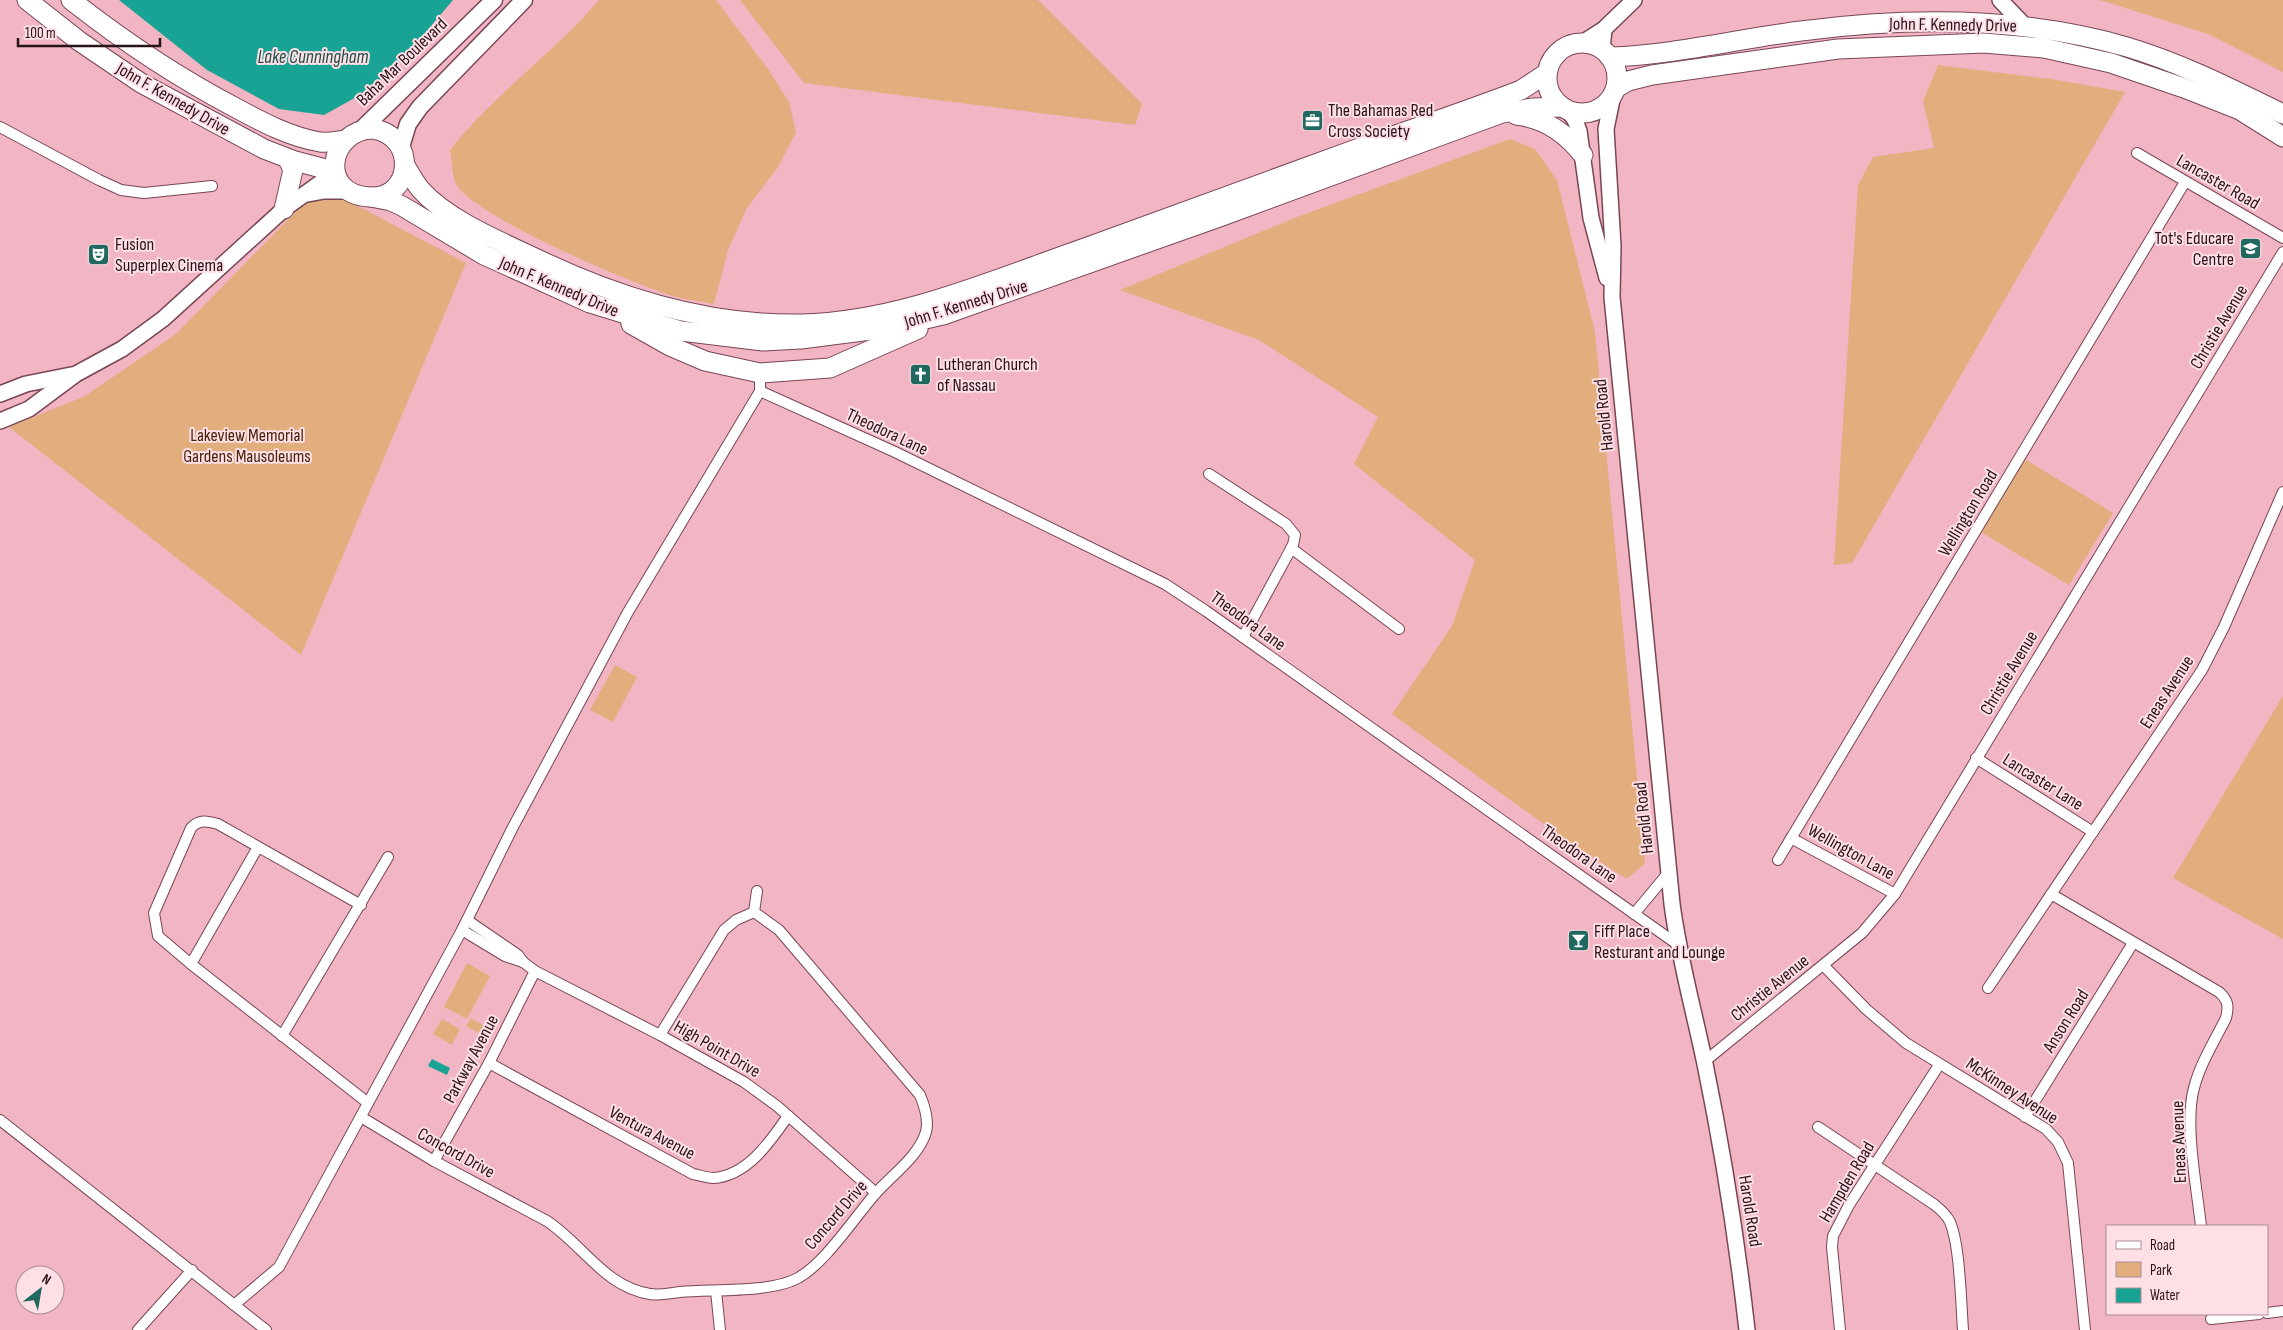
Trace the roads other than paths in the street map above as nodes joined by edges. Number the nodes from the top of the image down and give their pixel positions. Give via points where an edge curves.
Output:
1 (27, 0) edge
2 (71, 0) edge
3 (494, 0) edge
4 (524, 0) edge
5 (1634, 0) edge
6 (2000, 0) edge
7 (2025, 26) junction
8 (1604, 29) junction
9 (1582, 43) junction
10 (1606, 53) junction
11 (1547, 73) junction
12 (1614, 92) junction
13 (1565, 109) junction
14 (1502, 113) junction
15 (2283, 114) edge
16 (0, 127) edge
17 (353, 135) junction
18 (2283, 137) edge
19 (2137, 153) dead end
20 (1584, 155) junction
21 (403, 156) junction
22 (288, 158) junction
23 (333, 172) junction
24 (2185, 182) junction
25 (212, 186) dead end
26 (349, 191) junction
27 (304, 195) junction
28 (371, 197) junction
29 (284, 209) junction
30 (2283, 238) edge
31 (2283, 252) edge
32 (1612, 297) junction
33 (590, 303) junction
34 (943, 315) junction
35 (76, 374) junction
36 (760, 382) junction
37 (26, 384) junction
38 (0, 394) edge
39 (29, 409) junction
40 (0, 421) edge
41 (1209, 474) dead end
42 (2283, 492) edge
43 (1291, 548) junction
44 (1399, 628) dead end
45 (1243, 637) junction
46 (1976, 758) junction
47 (2093, 832) junction
48 (1791, 838) junction
49 (258, 847) junction
50 (388, 857) dead end
51 (1778, 860) dead end
52 (1669, 872) junction
53 (757, 891) dead end
54 (1895, 894) junction
55 (2051, 894) junction
56 (361, 905) junction
57 (754, 912) junction
58 (1634, 914) junction
59 (467, 920) junction
60 (462, 930) junction
61 (2133, 943) junction
62 (1677, 944) junction
63 (523, 962) junction
64 (191, 964) junction
65 (1824, 966) junction
66 (535, 971) junction
67 (1988, 988) dead end
68 (660, 1035) junction
69 (282, 1036) junction
70 (1704, 1062) junction
71 (489, 1063) junction
72 (1939, 1064) junction
73 (368, 1103) junction
74 (788, 1116) junction
75 (361, 1117) junction
76 (2025, 1117) junction
77 (0, 1120) edge
78 (1818, 1126) dead end
79 (434, 1161) junction
80 (1876, 1164) junction
81 (876, 1193) junction
82 (2201, 1225) edge
83 (192, 1270) junction
84 (716, 1291) junction
85 (234, 1305) junction
86 (2283, 1311) edge
87 (2268, 1313) edge
88 (2252, 1315) edge
89 (2211, 1321) edge
90 (138, 1330) edge
91 (266, 1330) edge
92 (720, 1330) edge
93 (1747, 1330) edge
94 (1840, 1330) edge
95 (1963, 1330) edge
96 (2085, 1330) edge

1 - 22 highway, John F. Kennedy Drive via 79,41 141,83 233,134
2 - 17 highway, John F. Kennedy Drive via 176,75 250,116 308,139 331,142
3 - 17 main road, Baha Mar Boulevard
4 - 21 main road via 420,107 408,124
5 - 8 main road
6 - 7 main road
7 - 10 highway, John F. Kennedy Drive via 1950,22 1837,27 1648,56
7 - 15 highway, John F. Kennedy Drive via 2128,47 2235,90
8 - 9 main road
8 - 10 main road
9 - 10 highway, John F. Kennedy Drive
9 - 11 highway, John F. Kennedy Drive via 1558,53
10 - 12 highway via 1617,73
11 - 13 highway via 1550,92
11 - 21 highway, John F. Kennedy Drive via 1514,93 1165,220 933,300 839,322 769,324 730,319 688,313 613,292 521,251 456,217 423,192
12 - 13 highway, John F. Kennedy Drive via 1606,104 1594,111 1581,113
12 - 18 highway, John F. Kennedy Drive via 1628,81 1652,75 1838,49 1984,43 2044,48 2110,62 2240,110
12 - 32 main road, Harold Road via 1606,129 1613,246
13 - 14 highway, John F. Kennedy Drive via 1533,108
13 - 20 main road, Harold Road via 1577,125
14 - 20 highway via 1534,118 1553,126
14 - 34 highway, John F. Kennedy Drive
16 - 25 street via 121,190 144,193
17 - 21 highway, John F. Kennedy Drive via 373,129 384,132 394,138
17 - 23 highway via 338,152
19 - 24 street, Lancaster Road
20 - 32 main road, Harold Road via 1591,218
21 - 28 highway via 402,177 394,188
22 - 23 highway, John F. Kennedy Drive
22 - 29 highway via 293,170
23 - 26 highway
23 - 27 main road
24 - 30 street, Lancaster Road
24 - 48 street, Wellington Road
26 - 27 main road
26 - 28 highway, John F. Kennedy Drive
27 - 29 main road
28 - 33 highway, John F. Kennedy Drive via 402,206 484,255
29 - 35 main road via 164,319 122,349
31 - 46 street, Christie Avenue
32 - 52 main road, Harold Road
33 - 34 highway, John F. Kennedy Drive via 680,331 763,341 842,335
33 - 36 highway via 670,346
34 - 36 highway via 830,368
35 - 37 main road
35 - 39 main road
36 - 45 street, Theodora Lane via 895,452 1135,568 1198,605
36 - 59 street via 628,612
37 - 38 main road
37 - 39 main road via 34,397
39 - 40 main road
41 - 43 street via 1286,524 1295,535
42 - 47 street, Eneas Avenue via 2202,670
43 - 44 street
43 - 45 street
45 - 58 street, Theodora Lane
46 - 47 street, Lancaster Lane
46 - 54 street, Christie Avenue
47 - 55 street, Eneas Avenue
48 - 51 street, Wellington Road
48 - 54 street, Wellington Lane
49 - 56 street
49 - 64 street
49 - 64 street via 218,824 206,821 191,828 154,913 158,936
50 - 56 street
52 - 58 street
52 - 62 main road, Harold Road
53 - 57 street
54 - 65 street, Christie Avenue via 1862,933
55 - 61 street, Eneas Avenue
55 - 67 street, Eneas Avenue
56 - 69 street
57 - 68 street via 724,930
57 - 81 street, Concord Drive via 779,930 920,1095 925,1109 926,1132 913,1153
58 - 62 street, Theodora Lane
59 - 60 street
59 - 63 street, High Point Drive via 518,955
60 - 63 street, High Point Drive via 505,956
60 - 73 street
61 - 76 street, Anson Road
61 - 82 street, Eneas Avenue via 2226,998 2226,1018 2194,1086 2191,1102 2192,1152
62 - 70 main road, Harold Road
63 - 66 street, High Point Drive
64 - 69 street
65 - 70 street, Christie Avenue
65 - 72 street, McKinney Avenue via 1884,1026
66 - 68 street, High Point Drive
66 - 71 street, Parkway Avenue
68 - 74 street, High Point Drive via 744,1082
69 - 73 street
70 - 93 main road, Harold Road via 1738,1245
71 - 74 street, Ventura Avenue via 693,1174 712,1178 746,1165 768,1144
71 - 79 street, Parkway Avenue
72 - 76 street, McKinney Avenue
72 - 80 street, Hampden Road
73 - 75 street
74 - 81 street, High Point Drive
75 - 79 street, Concord Drive
75 - 85 street via 279,1267
76 - 96 street, McKinney Avenue via 2046,1129 2058,1142 2068,1163
77 - 83 street
78 - 80 street
79 - 84 street, Concord Drive via 547,1220 574,1241 607,1275 629,1289 652,1295
80 - 94 street, Hampden Road via 1833,1236
80 - 95 street via 1935,1204 1950,1222 1955,1242
81 - 84 street, Concord Drive via 818,1261 798,1278 784,1284
83 - 85 street
83 - 90 street
84 - 92 street
85 - 91 street
86 - 87 street
88 - 89 street

